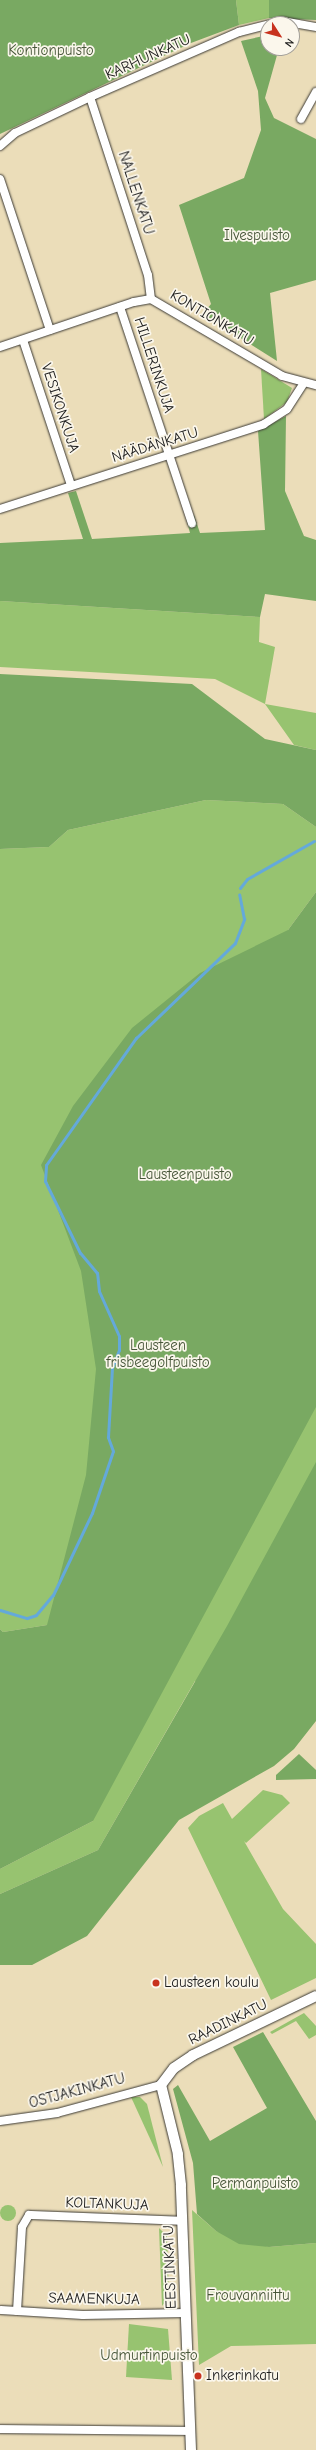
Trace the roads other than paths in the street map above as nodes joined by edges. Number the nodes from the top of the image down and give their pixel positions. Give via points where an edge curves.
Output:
1 (316, 27) edge
2 (316, 92) edge
3 (90, 97) junction
4 (301, 119) dead end
5 (0, 146) edge
6 (0, 178) edge
7 (151, 299) junction
8 (120, 307) junction
9 (50, 330) junction
10 (23, 340) junction
11 (0, 347) edge
12 (303, 384) junction
13 (316, 385) edge
14 (169, 454) junction
15 (71, 485) junction
16 (0, 509) edge
17 (192, 523) dead end
18 (316, 1996) edge
19 (161, 2085) junction
20 (0, 2121) edge
21 (183, 2221) junction
22 (1, 2310) edge
23 (17, 2311) junction
24 (186, 2314) junction
25 (0, 2429) edge
26 (190, 2430) junction
27 (191, 2450) edge

1 - 3 street, KARHUNKATU via 282,21 257,26
2 - 4 street
3 - 5 street, KARHUNKATU via 15,133
3 - 7 street, NALLENKATU via 148,275
6 - 9 street
7 - 8 street, KONTIONKATU
7 - 12 street, KONTIONKATU via 282,376
8 - 9 street, KONTIONKATU
8 - 14 street, HILLERINKUJA
9 - 10 street, KONTIONKATU
10 - 11 street, KONTIONKATU
10 - 15 street, VESIKONKUJA
12 - 13 street, KONTIONKATU
12 - 14 street, NÄÄDÄNKATU via 287,409 272,421
14 - 15 street, NÄÄDÄNKATU
14 - 17 street, HILLERINKUJA
15 - 16 street, NÄÄDÄNKATU
18 - 19 street, RAADINKATU via 193,2055 174,2068
19 - 20 street, OSTJAKINKATU via 56,2113
19 - 21 street, EESTINKATU via 178,2154
21 - 23 street, KOLTANKUJA via 29,2215 22,2227
21 - 24 street, EESTINKATU
22 - 23 street, SAAMENKUJA
23 - 24 street, SAAMENKUJA via 83,2315
24 - 26 street, EESTINKATU
25 - 26 street
26 - 27 street, EESTINKATU

